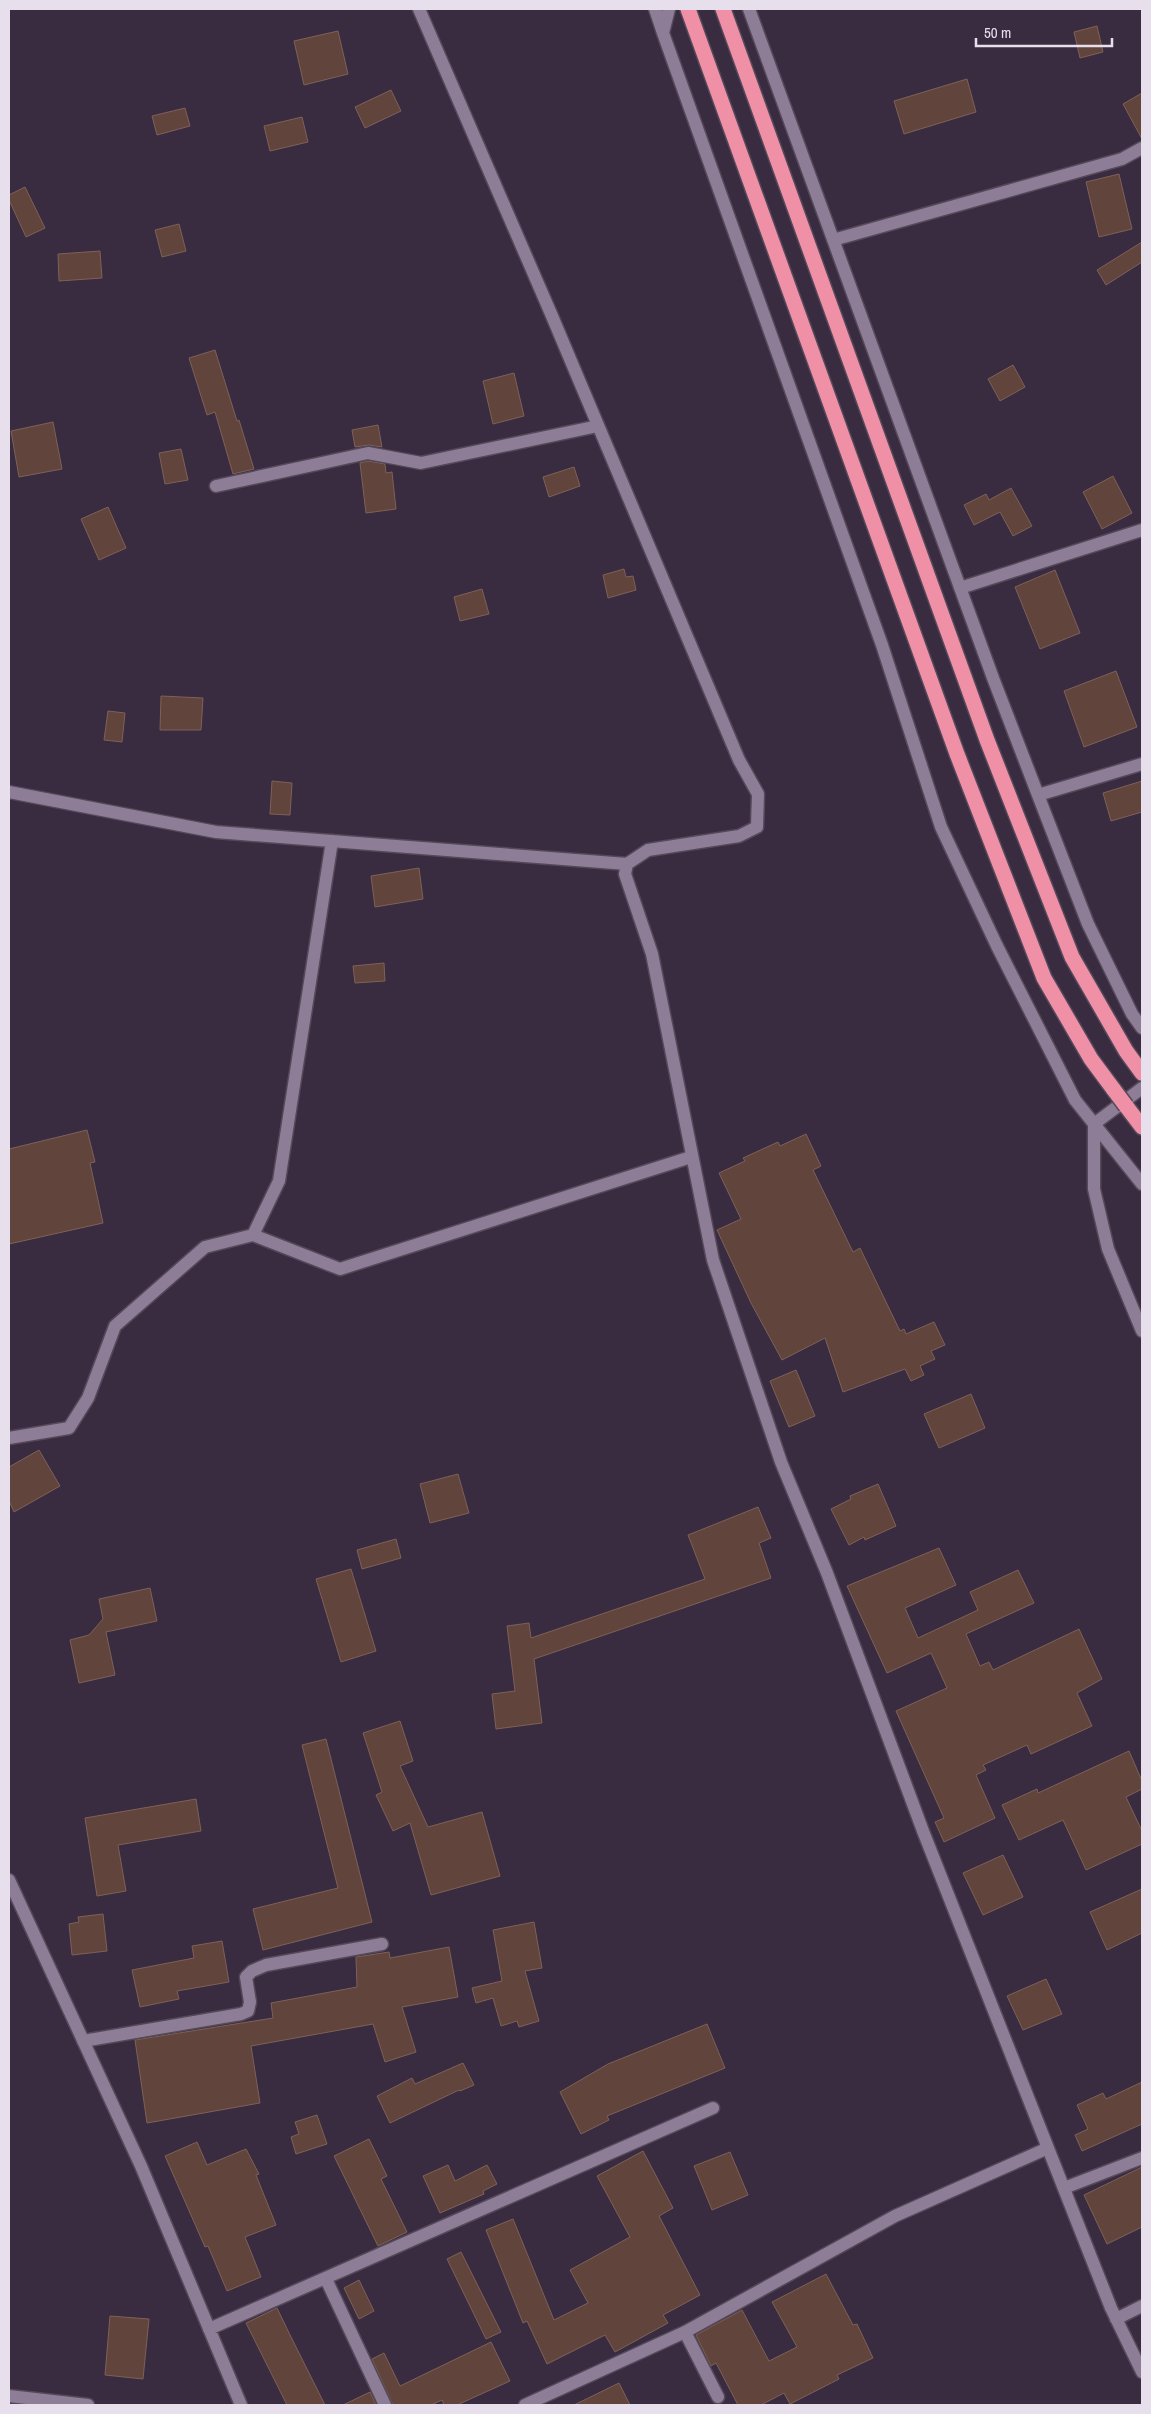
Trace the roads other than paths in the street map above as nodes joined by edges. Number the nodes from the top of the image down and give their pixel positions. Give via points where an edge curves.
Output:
1 (419, 9) edge
2 (655, 9) edge
3 (669, 9) edge
4 (688, 9) edge
5 (723, 9) edge
6 (749, 9) edge
7 (663, 32) junction
8 (1142, 148) edge
9 (833, 240) junction
10 (598, 426) junction
11 (216, 486) dead end
12 (1142, 530) edge
13 (960, 588) junction
14 (1142, 764) edge
15 (9, 792) edge
16 (1038, 795) junction
17 (332, 841) junction
18 (627, 864) junction
19 (1142, 1028) edge
20 (1142, 1072) edge
21 (1142, 1088) edge
22 (1094, 1124) junction
23 (1142, 1128) edge
24 (691, 1157) junction
25 (1142, 1184) edge
26 (253, 1235) junction
27 (1142, 1331) edge
28 (9, 1438) edge
29 (9, 1880) edge
30 (382, 1944) dead end
31 (83, 2041) junction
32 (713, 2108) dead end
33 (1048, 2148) junction
34 (1142, 2158) edge
35 (1064, 2188) junction
36 (326, 2279) junction
37 (1142, 2306) edge
38 (1116, 2319) junction
39 (209, 2329) junction
40 (685, 2332) junction
41 (1142, 2372) edge
42 (9, 2396) edge
43 (718, 2397) dead end
44 (88, 2405) edge
45 (241, 2405) edge
46 (385, 2405) edge
47 (525, 2405) edge

1 - 10 street
2 - 7 street
3 - 7 street
4 - 23 highway, bridge via 957,754 1041,969 1091,1059
5 - 20 highway via 987,740 1072,957 1126,1051
6 - 9 street
7 - 22 street via 882,645 941,827 1075,1100
8 - 9 street via 1122,159
9 - 13 street
10 - 11 street via 422,463 368,453
10 - 18 street via 739,760 758,794 757,828 739,836 648,850
12 - 13 street
13 - 16 street
14 - 16 street
15 - 17 street via 216,832
16 - 19 street via 1088,924
17 - 18 street
17 - 26 street via 279,1181
18 - 24 street via 626,874 652,954
21 - 22 street
22 - 25 street
22 - 27 street via 1094,1189 1108,1249
24 - 26 street via 340,1269
24 - 33 street via 713,1260 781,1462
26 - 28 street via 205,1247 115,1326 88,1398 69,1428
29 - 31 street
30 - 31 street via 252,1970 246,1977 250,2002 248,2011 241,2014
31 - 39 street via 141,2166
32 - 36 street
33 - 35 street
33 - 40 street via 895,2216
34 - 35 street
35 - 38 street
36 - 39 street
36 - 46 street
37 - 38 street
38 - 41 street
39 - 45 street
40 - 43 street
40 - 47 street
42 - 44 street

